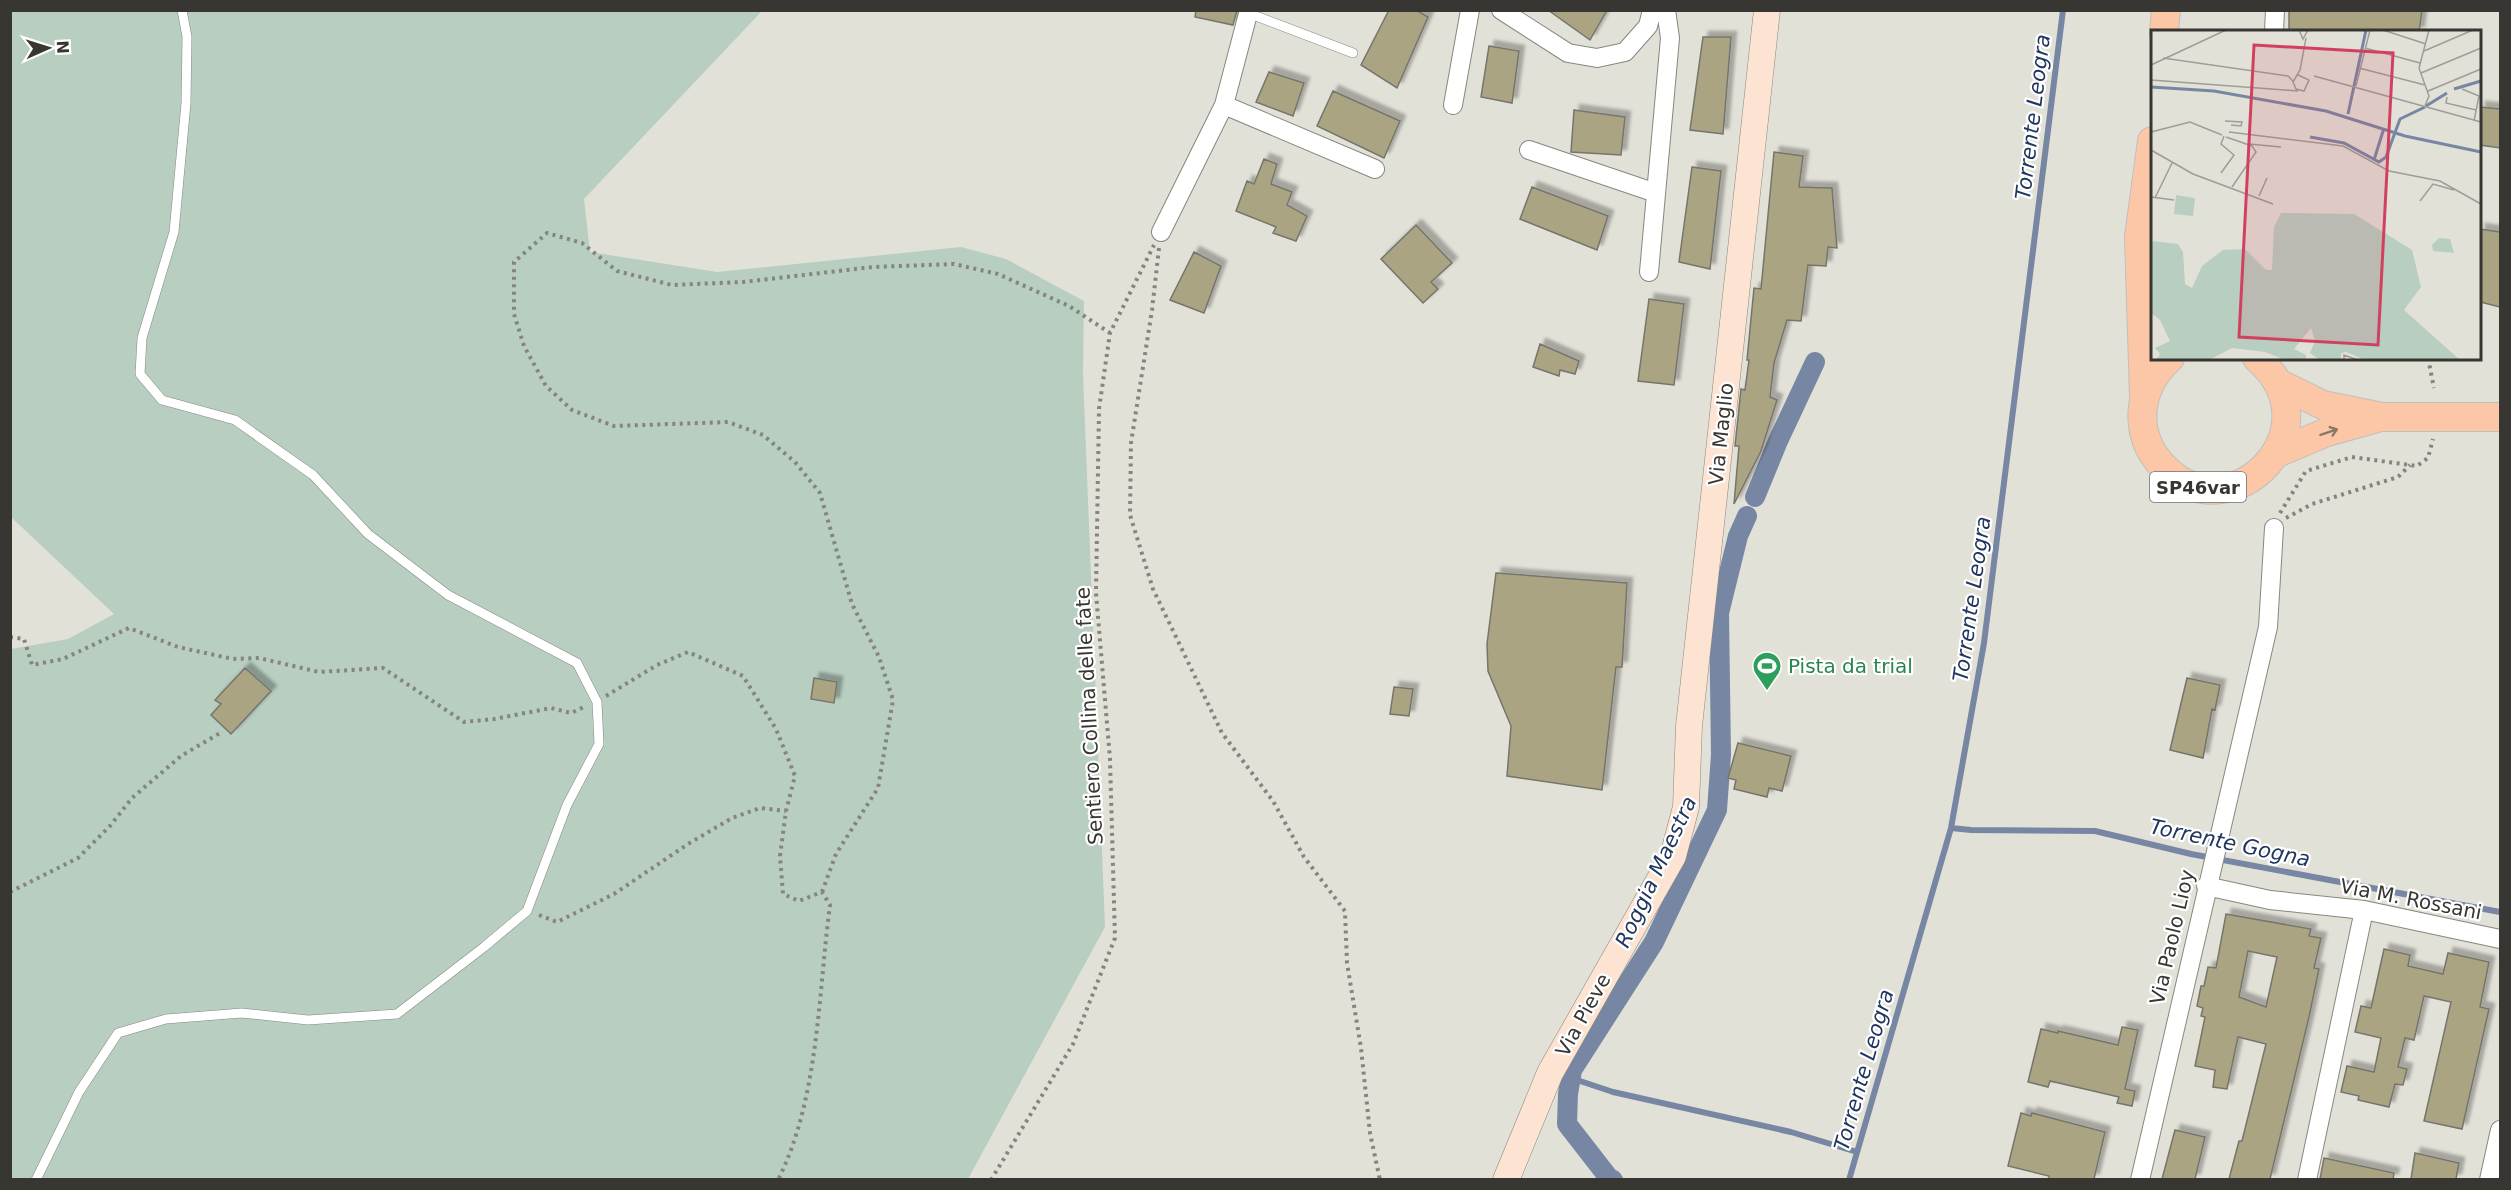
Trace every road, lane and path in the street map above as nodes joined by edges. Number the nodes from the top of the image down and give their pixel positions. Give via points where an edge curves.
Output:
1 (182, 10) edge
2 (1470, 10) edge
3 (1501, 10) edge
4 (1652, 10) edge
5 (1666, 10) edge
6 (1767, 10) edge
7 (2166, 10) edge
8 (2275, 10) edge
9 (1248, 12) edge
10 (2164, 30) edge
11 (2274, 30) edge
12 (1353, 52) dead end
13 (1224, 105) junction
14 (1453, 105) dead end
15 (1529, 150) dead end
16 (2151, 151) edge
17 (1376, 169) dead end
18 (1656, 193) junction
19 (2147, 193) junction
20 (1161, 232) junction
21 (1649, 272) dead end
22 (2151, 284) edge
23 (1110, 333) junction
24 (2168, 360) edge
25 (2259, 360) edge
26 (2428, 360) edge
27 (2278, 383) junction
28 (2434, 388) dead end
29 (2144, 398) junction
30 (2382, 417) junction
31 (2500, 417) edge
32 (2432, 444) dead end
33 (2277, 453) junction
34 (2410, 465) junction
35 (2274, 528) junction
36 (10, 637) edge
37 (597, 702) junction
38 (220, 733) dead end
39 (786, 811) junction
40 (1673, 856) joint
41 (2208, 878) junction
42 (10, 892) edge
43 (822, 892) junction
44 (2364, 910) junction
45 (527, 911) junction
46 (2500, 939) edge
47 (2500, 1130) edge
48 (36, 1179) edge
49 (778, 1179) edge
50 (991, 1179) edge
51 (1380, 1179) edge
52 (1506, 1179) edge
53 (2140, 1179) edge
54 (2307, 1179) edge
55 (2489, 1179) edge

1 - 37 lane via 187,37 186,103 174,232 142,338 140,374 162,400 234,420 313,475 368,534 448,595 577,663
2 - 14 street
3 - 4 street via 1568,53 1597,58 1625,52 1648,26
5 - 18 street via 1670,38
6 - 40 street, Via Maglio via 1689,726 1686,807
7 - 10 main road
8 - 11 street
9 - 12 lane
9 - 13 street
13 - 17 street
13 - 20 street
15 - 18 street
16 - 19 main road, SP46var
18 - 21 street
19 - 22 main road, SP46var
19 - 29 main road, SP46var via 2139,237
20 - 23 path, Sentiero Collina delle fate
20 - 51 path via 1131,443 1130,514 1153,590 1222,733 1273,801 1304,856 1345,911 1347,963
23 - 43 path via 1069,306 998,274 954,264 873,267 743,282 672,285 617,271 582,243 547,233 514,262 514,314 524,346 546,386 572,410 614,426 728,422 763,435 795,462 820,493 852,604 879,657 893,700 878,788 836,854
23 - 50 path, Sentiero Collina delle fate via 1099,409 1096,593 1110,759 1115,938 1073,1044
24 - 29 main road, SP46var via 2154,376
25 - 27 main road, SP46var
26 - 28 path
27 - 30 main road, SP46var via 2323,405
27 - 33 main road, SP46var via 2286,418
29 - 33 main road, SP46var via 2142,421 2147,443 2159,463 2176,478 2198,487 2221,489 2243,483 2262,471
30 - 31 main road, SP46var
33 -> 30 main road, SP46var via 2327,432
32 - 34 path via 2428,458 2417,466
34 - 35 path via 2398,477 2312,504
34 - 35 path via 2352,457 2306,471 2284,504
35 - 41 street, Via Paolo Lioy via 2268,627
36 - 37 path via 24,639 32,665 63,659 129,628 178,647 232,659 259,658 319,672 383,668 464,722 551,708 571,713
37 - 39 path via 657,665 688,652 743,676 776,729 795,776
37 - 45 lane via 599,744 567,805
38 - 42 path via 181,756 132,798 78,858
39 - 43 path via 780,856 783,894 799,901
39 - 45 path via 759,808 732,818 614,894 557,922
40 - 52 street, Via Pieve via 1550,1073
41 - 44 street, Via M. Rossani via 2270,900
41 - 53 street, Via Paolo Lioy
43 - 49 path via 830,905 811,1075
44 - 46 street, Via M. Rossani
44 - 54 street
45 - 48 lane via 397,1014 308,1020 242,1013 166,1018 118,1033 79,1092
47 - 55 street

